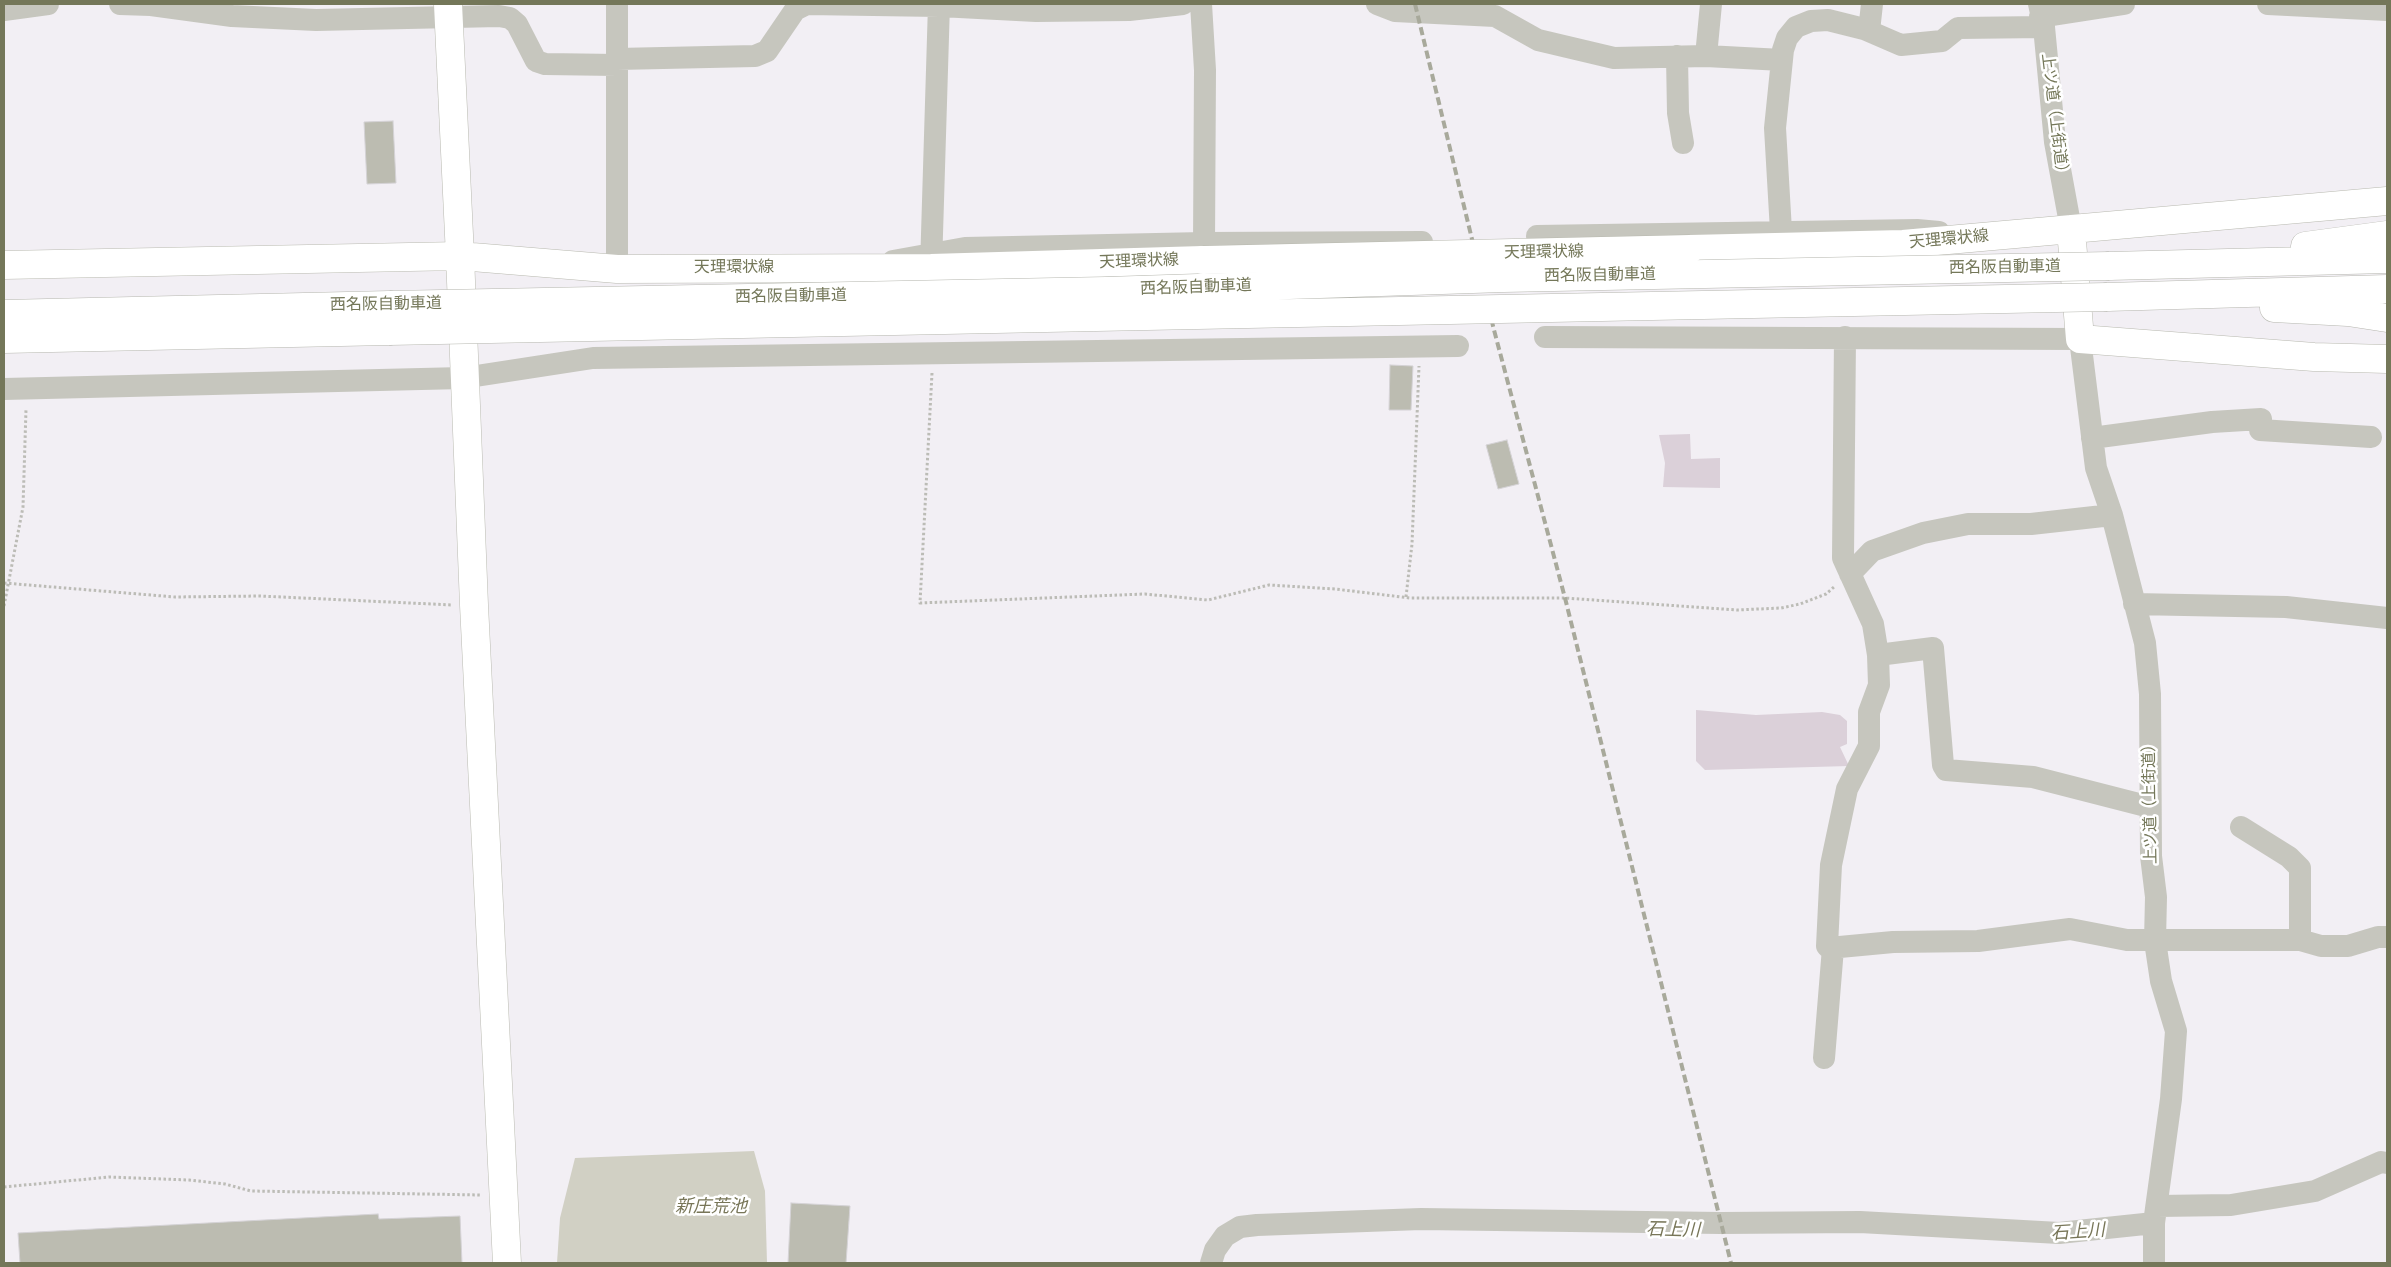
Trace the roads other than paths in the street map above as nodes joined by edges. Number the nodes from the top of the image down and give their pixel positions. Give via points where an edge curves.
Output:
1 (48, 4) edge
2 (120, 4) edge
3 (617, 4) edge
4 (1183, 4) edge
5 (1202, 4) edge
6 (1377, 4) edge
7 (1711, 4) edge
8 (1872, 4) edge
9 (2124, 4) edge
10 (2268, 4) edge
11 (939, 5) edge
12 (1085, 7) edge
13 (4, 10) edge
14 (2387, 10) edge
15 (449, 11) edge
16 (514, 11) edge
17 (1503, 12) edge
18 (2041, 16) edge
19 (1869, 31) junction
20 (1677, 56) junction
21 (1706, 56) junction
22 (1782, 60) junction
23 (617, 62) junction
24 (1683, 143) dead end
25 (2387, 201) edge
26 (2071, 230) junction
27 (1780, 231) junction
28 (2387, 234) edge
29 (1537, 236) dead end
30 (1987, 237) junction
31 (1423, 242) dead end
32 (1203, 252) junction
33 (460, 256) junction
34 (2387, 259) edge
35 (931, 260) junction
36 (4, 265) edge
37 (2139, 265) junction
38 (617, 269) junction
39 (2387, 289) edge
40 (2134, 296) junction
41 (4, 314) edge
42 (390, 318) junction
43 (2387, 318) edge
44 (1545, 337) dead end
45 (1845, 337) junction
46 (2080, 339) junction
47 (4, 340) edge
48 (1458, 346) dead end
49 (2387, 359) edge
50 (463, 378) junction
51 (4, 389) edge
52 (2371, 437) dead end
53 (2092, 438) junction
54 (2112, 515) junction
55 (1850, 574) junction
56 (2134, 604) junction
57 (2387, 618) edge
58 (1878, 655) junction
59 (2150, 807) junction
60 (2241, 827) dead end
61 (2387, 937) edge
62 (2300, 940) junction
63 (2155, 941) junction
64 (1833, 948) junction
65 (1824, 1058) dead end
66 (2387, 1163) edge
67 (2156, 1215) junction
68 (507, 1263) edge
69 (1211, 1263) edge
70 (2154, 1263) edge

1 - 13 street
2 - 15 street via 232,16 316,20
3 - 23 street
4 - 12 street via 1129,10
5 - 32 street
6 - 17 street via 1395,11 1495,16
7 - 21 street
8 - 19 street
9 - 18 street
10 - 14 street
11 - 12 street via 1036,11
11 - 23 street via 807,4 795,10 766,51 755,56
11 - 35 street
15 - 16 street via 498,16
15 - 33 main road
16 - 23 street via 536,61 545,64
17 - 20 street via 1538,40 1614,58
18 - 19 street via 1958,28 1942,41 1901,45
18 - 26 street, 上ツ道（上街道） via 2055,142
19 - 22 street via 1828,20 1811,21 1796,27 1786,38
20 - 21 street
20 - 24 street via 1678,112
21 - 22 street
22 - 27 street via 1775,128
23 - 38 street
25 - 26 main road, 天理環状線
26 - 30 main road, 天理環状線
26 - 46 main road
27 - 29 street
27 - 30 street via 1917,230
28 - 37 main road
30 - 32 main road, 天理環状線, bridge via 1903,244 1690,249
31 - 32 street
32 - 35 main road, 天理環状線
33 - 36 main road, 天理環状線
33 - 38 main road, 天理環状線
33 - 50 main road
34 - 37 main road, 西名阪自動車道
35 - 38 main road, 天理環状線 via 860,268
37 - 42 main road, 西名阪自動車道, bridge via 1503,278
39 - 40 main road, 西名阪自動車道
40 - 42 main road, 西名阪自動車道, bridge
40 - 43 main road via 2181,307 2255,307 2348,312
41 - 42 main road, 西名阪自動車道
42 - 47 main road, 西名阪自動車道
44 - 45 street
45 - 46 street
45 - 55 street via 1844,558
46 - 49 main road via 2314,357
46 - 53 street, 上ツ道（上街道）
48 - 50 street via 593,358
50 - 51 street
50 - 68 main road
52 - 53 street via 2260,430 2261,419
53 - 54 street, 上ツ道（上街道） via 2096,468
54 - 55 street via 2031,524 1968,524 1923,533 1872,551
54 - 56 street, 上ツ道（上街道）
55 - 58 street via 1874,624
56 - 57 street via 2286,606
56 - 59 street, 上ツ道（上街道） via 2145,643 2150,694
58 - 59 street via 1933,648 1946,770 2033,777
58 - 64 street via 1879,685 1869,712 1869,746 1847,789 1831,865 1827,946
59 - 63 street, 上ツ道（上街道） via 2156,897
60 - 62 street via 2289,857 2300,868
61 - 62 street via 2348,946 2321,946
62 - 63 street
63 - 64 street via 2127,940 2070,929 1978,941 1893,942
63 - 67 street, 上ツ道（上街道） via 2161,981 2176,1031 2172,1099
64 - 65 street
66 - 67 street via 2381,1162 2315,1190
67 - 69 street via 2058,1233 1860,1222 1421,1219 1257,1225 1240,1227 1226,1236 1215,1250
67 - 70 street, 上ツ道（上街道）

